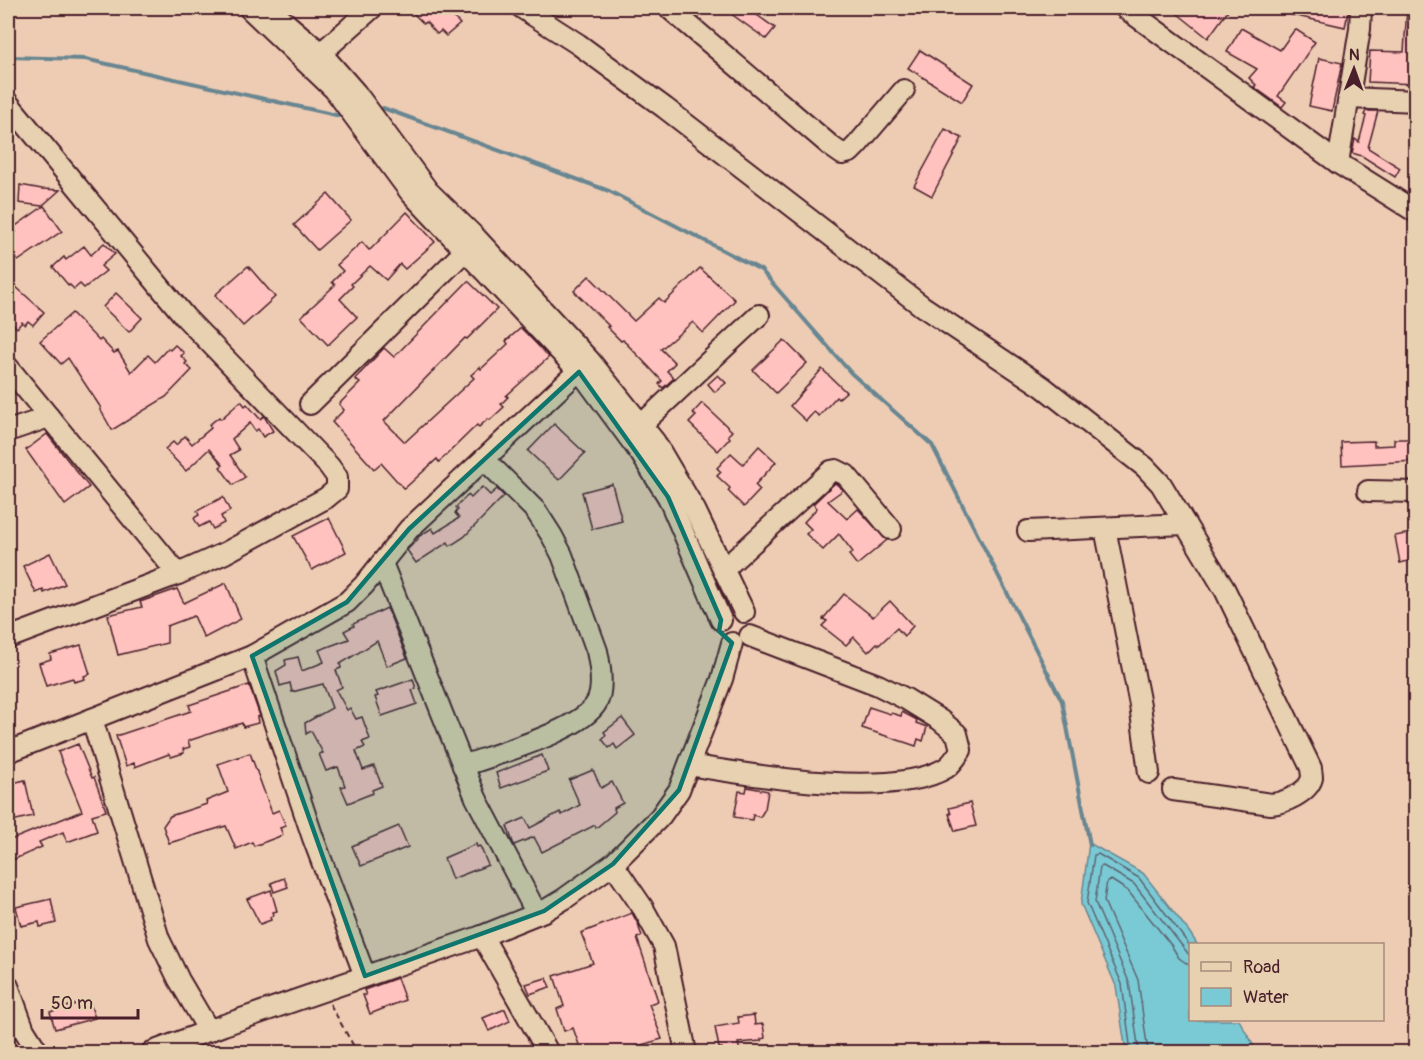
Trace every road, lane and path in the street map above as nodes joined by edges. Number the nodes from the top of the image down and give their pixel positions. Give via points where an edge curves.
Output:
1 (249, 8) edge
2 (268, 8) edge
3 (372, 8) edge
4 (522, 8) edge
5 (669, 8) edge
6 (1125, 8) edge
7 (1361, 8) edge
8 (315, 58) junction
9 (904, 90) dead end
10 (1349, 98) junction
11 (1416, 101) edge
12 (8, 103) edge
13 (1338, 163) junction
14 (1416, 212) edge
15 (471, 245) junction
16 (759, 315) dead end
17 (584, 366) junction
18 (8, 367) edge
19 (310, 404) dead end
20 (49, 417) junction
21 (641, 425) junction
22 (8, 431) edge
23 (484, 459) junction
24 (1368, 491) dead end
25 (1416, 492) edge
26 (1185, 524) junction
27 (1105, 528) junction
28 (891, 529) dead end
29 (1028, 531) dead end
30 (382, 563) junction
31 (723, 570) junction
32 (178, 574) junction
33 (744, 612) junction
34 (721, 620) junction
35 (8, 638) edge
36 (741, 640) junction
37 (252, 656) junction
38 (92, 719) junction
39 (8, 752) edge
40 (689, 765) junction
41 (463, 766) junction
42 (1149, 773) dead end
43 (1173, 790) dead end
44 (613, 864) junction
45 (537, 914) junction
46 (482, 936) junction
47 (365, 976) junction
48 (8, 986) edge
49 (322, 991) junction
50 (209, 1030) junction
51 (178, 1048) edge
52 (38, 1053) edge
53 (152, 1053) edge
54 (357, 1053) edge
55 (548, 1053) edge
56 (686, 1053) edge

1 - 8 street
2 - 8 street
3 - 8 street
4 - 26 street via 588,51 922,306 1043,387 1119,446 1161,484
5 - 9 street via 842,154 857,145
6 - 13 street
7 - 10 street
8 - 15 street via 356,93
10 - 11 street
10 - 13 street
12 - 32 street via 185,317 337,477 336,489 326,498
13 - 14 street
15 - 17 street
15 - 19 street
16 - 21 street
17 - 21 street
17 - 23 street
17 - 34 street via 586,379 668,497
18 - 20 street
20 - 22 street
20 - 32 street
21 - 31 street via 695,510
23 - 30 street via 410,529
23 - 41 street via 536,512 562,555 597,651 600,696 591,711 561,730
24 - 25 street
26 - 27 street
26 - 43 street via 1225,590 1311,768 1312,778 1307,787 1284,803
27 - 29 street
27 - 42 street via 1140,705
28 - 31 street via 846,476 831,471
30 - 37 street via 347,602
30 - 41 street
31 - 33 street
32 - 35 street
33 - 34 street via 734,611
33 - 36 street via 753,628
34 - 36 street via 719,631 724,639
36 - 40 street
36 - 40 street via 878,684 940,720 957,734 961,750 947,767 918,778 876,783 766,778
37 - 38 street
37 - 47 street via 313,838
38 - 39 street
38 - 50 street via 159,939
40 - 44 street via 679,790 660,817
41 - 45 street
44 - 45 street
44 - 56 street via 664,946
45 - 46 street
46 - 47 street
46 - 55 street
47 - 49 street
48 - 52 street via 24,1030
49 - 50 street
49 - 54 path
50 - 51 street
51 - 53 street

